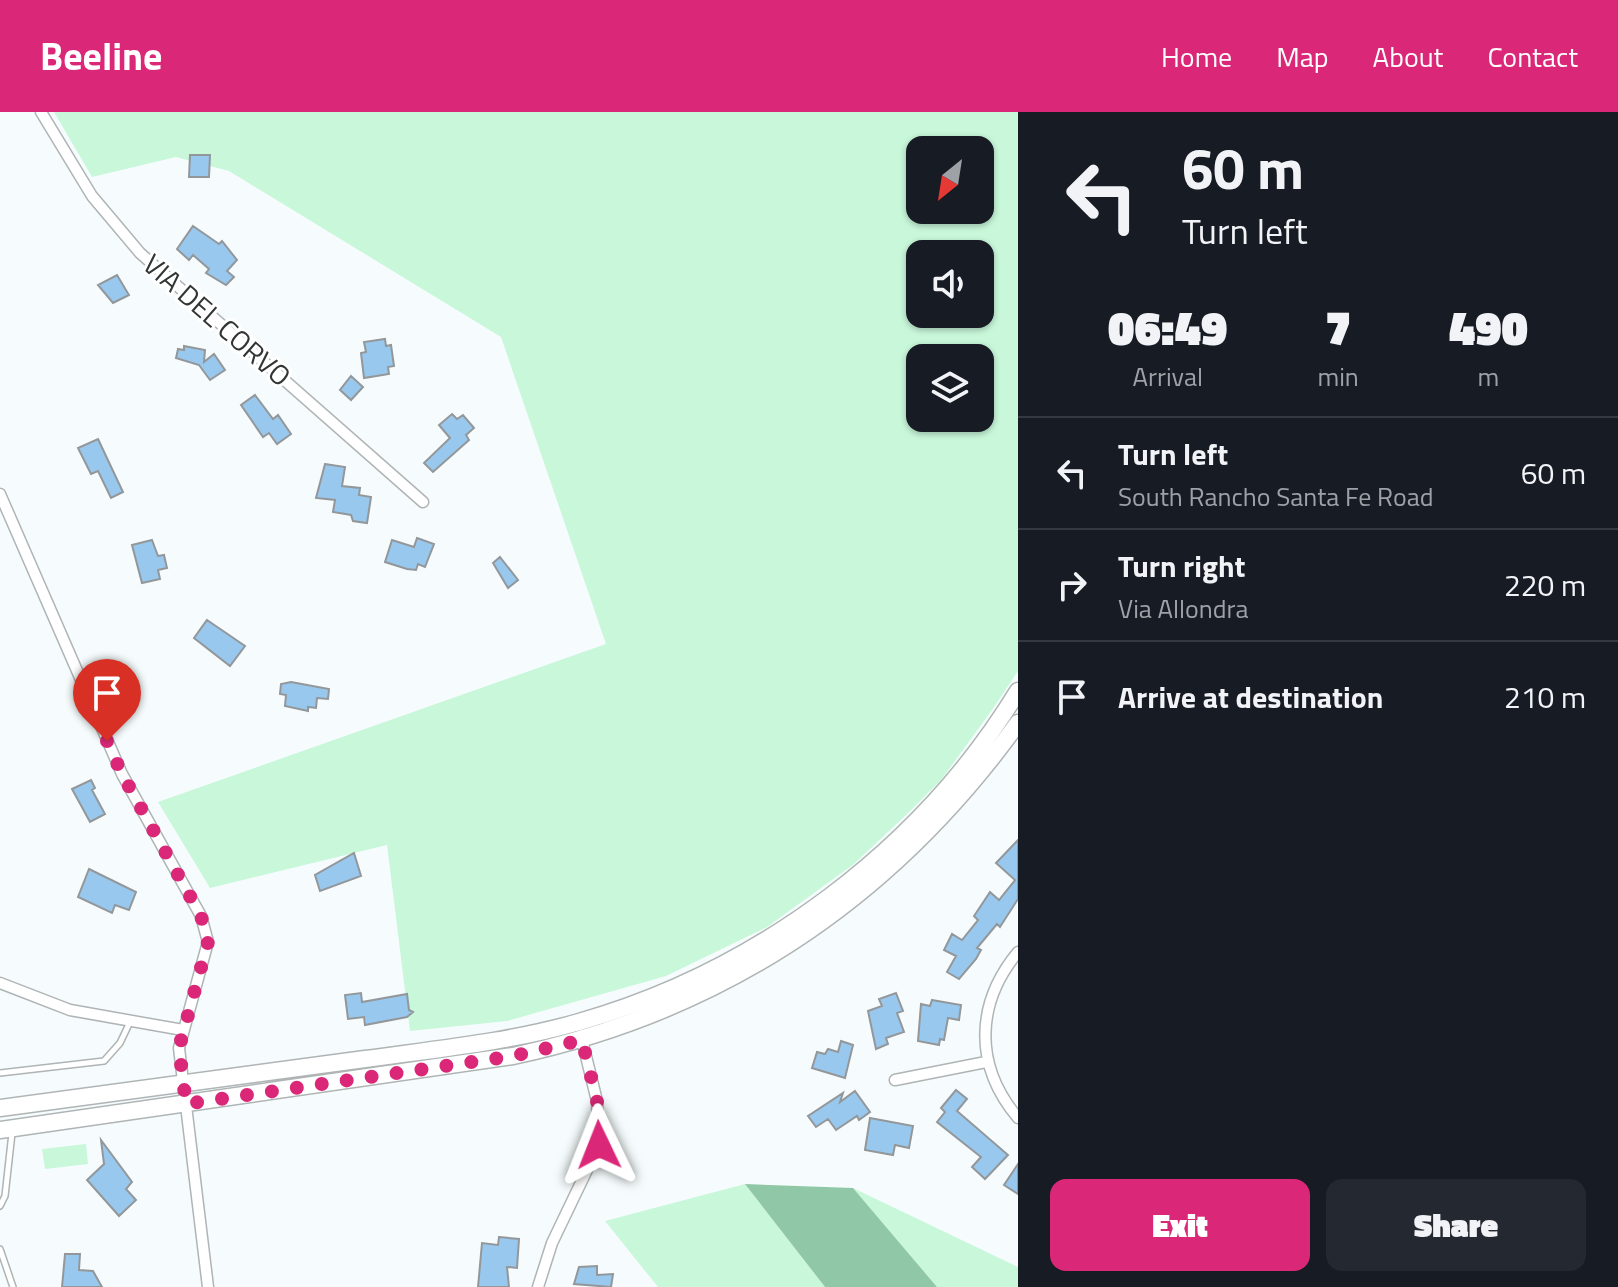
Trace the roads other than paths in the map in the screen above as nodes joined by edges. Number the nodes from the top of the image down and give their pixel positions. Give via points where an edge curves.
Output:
1 (41, 112) edge
2 (0, 494) edge
3 (423, 502) dead end
4 (1018, 691) edge
5 (1018, 723) edge
6 (1018, 952) edge
7 (0, 983) edge
8 (131, 1021) junction
9 (183, 1030) junction
10 (582, 1040) junction
11 (986, 1062) junction
12 (0, 1073) edge
13 (895, 1080) dead end
14 (183, 1084) junction
15 (186, 1104) junction
16 (0, 1108) edge
17 (1018, 1118) edge
18 (6, 1129) edge
19 (0, 1206) edge
20 (0, 1249) edge
21 (13, 1287) edge
22 (208, 1287) edge
23 (538, 1287) edge

1 - 3 street, VIA DEL CORVO via 92,196 140,253
2 - 9 street via 122,774 201,916 208,942
4 - 14 main road via 935,801 851,880 806,914 685,983 634,1005 530,1034
5 - 10 main road via 919,842 822,924 696,996
6 - 11 street via 995,984 987,1008
7 - 8 street via 70,1010
8 - 9 street
8 - 12 lane via 104,1061
9 - 14 street
10 - 15 main road via 513,1056
10 - 23 street via 597,1101 599,1145 552,1243
11 - 13 street
11 - 17 street via 1000,1097
14 - 15 street
14 - 16 main road
15 - 18 main road
15 - 22 street
18 - 19 lane via 7,1186
20 - 21 lane

